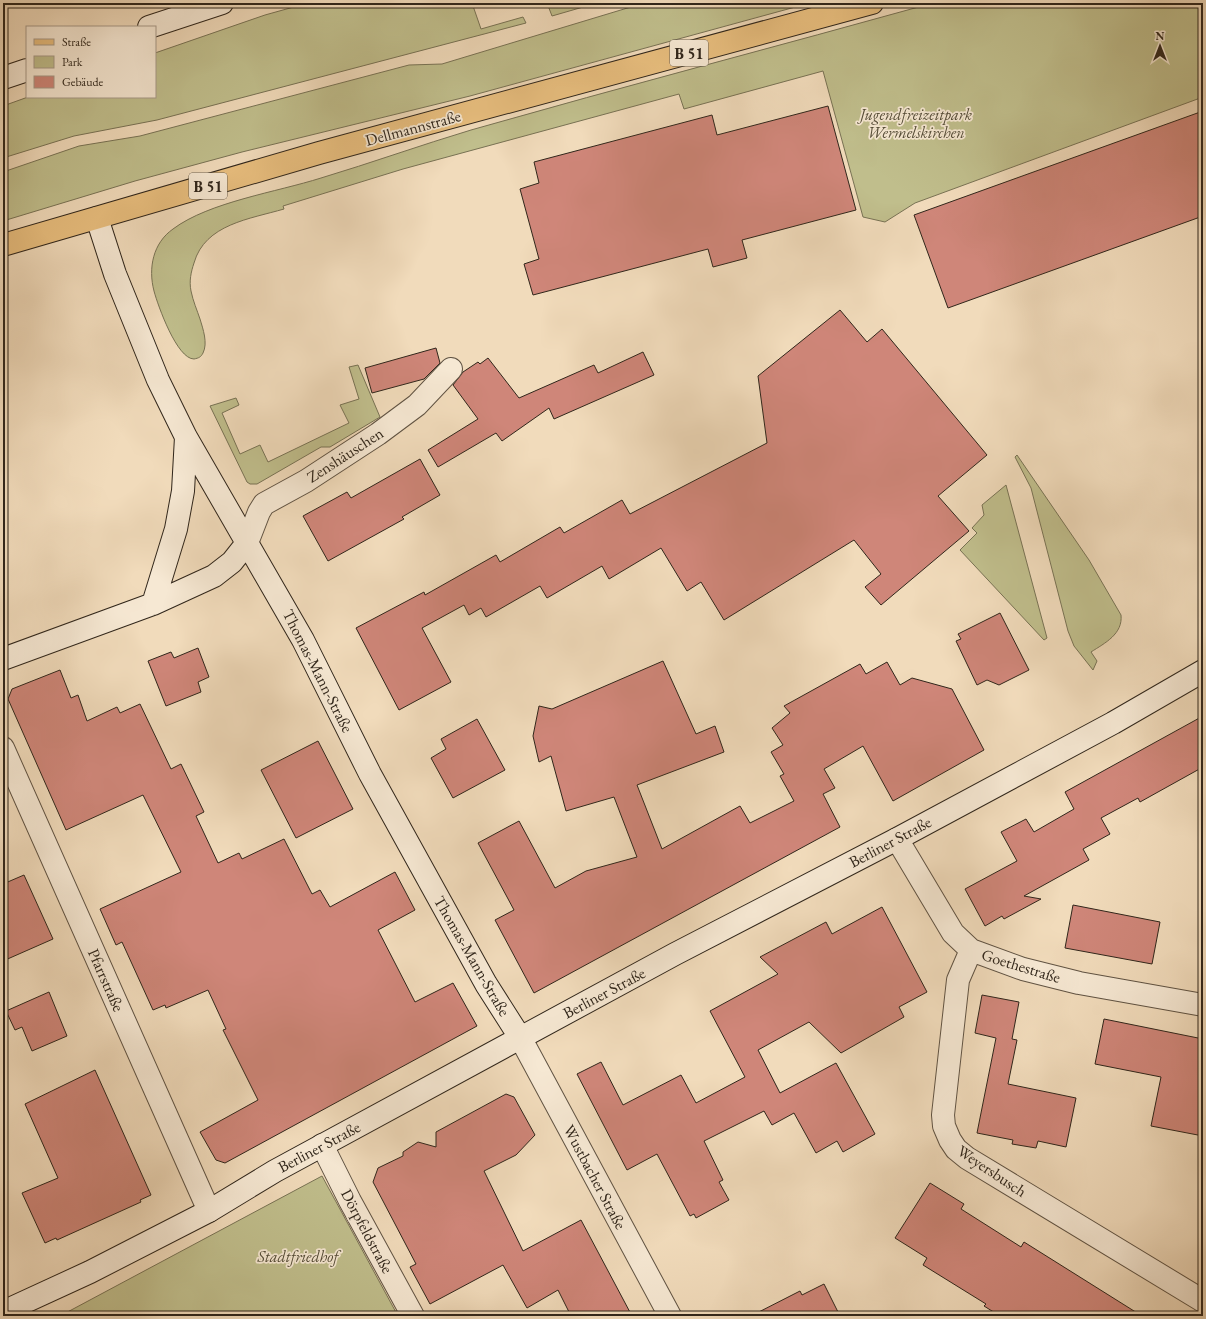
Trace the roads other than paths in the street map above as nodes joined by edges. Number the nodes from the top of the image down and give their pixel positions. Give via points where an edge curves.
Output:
1 (222, 3) edge
2 (872, 3) edge
3 (152, 26) edge
4 (26, 70) edge
5 (3, 78) edge
6 (97, 218) junction
7 (3, 245) edge
8 (451, 369) dead end
9 (186, 437) junction
10 (247, 544) junction
11 (153, 604) junction
12 (3, 659) edge
13 (1203, 671) edge
14 (3, 748) edge
15 (897, 839) junction
16 (970, 950) junction
17 (1203, 1005) edge
18 (521, 1038) junction
19 (322, 1145) junction
20 (209, 1211) junction
21 (1203, 1301) edge
22 (3, 1312) edge
23 (413, 1316) edge
24 (670, 1316) edge

1 - 3 street
2 - 6 main road, Dellmannstraße / B 51 via 319,153
4 - 5 street
6 - 7 main road, B 51
6 - 9 street, Thomas-Mann-Straße via 115,274 158,380
8 - 10 street, Zenshäuschen via 417,405 378,434 306,481 264,504
9 - 10 street, Thomas-Mann-Straße
9 - 11 street via 183,491 176,529
10 - 11 street via 232,562 214,576
10 - 18 street, Thomas-Mann-Straße via 303,640 370,774 482,977
11 - 12 street
13 - 15 street, Berliner Straße via 1113,723
14 - 20 street, Pfarrstraße
15 - 16 street, Goethestraße via 953,933
15 - 18 street, Berliner Straße
16 - 17 street, Goethestraße via 997,961 1079,983
16 - 21 street, Weyersbusch via 958,980 945,1098 944,1126 950,1140 967,1158
18 - 19 street, Berliner Straße
18 - 24 street, Wustbacher Straße
19 - 20 street, Berliner Straße
19 - 23 street, Dörpfeldstraße
20 - 22 street, Berliner Straße via 90,1272

